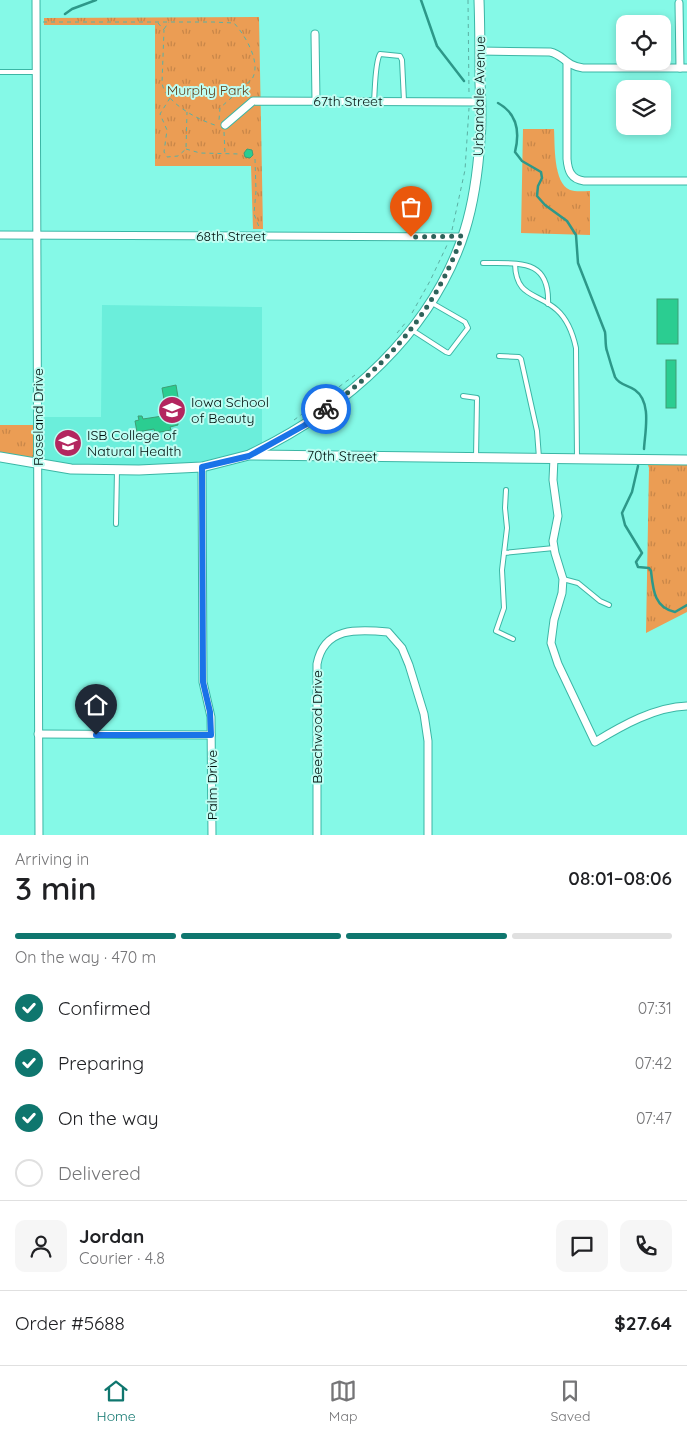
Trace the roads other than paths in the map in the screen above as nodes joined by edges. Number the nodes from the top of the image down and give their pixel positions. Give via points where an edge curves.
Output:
1 (36, 0) edge
2 (480, 0) edge
3 (679, 3) dead end
4 (315, 34) dead end
5 (480, 51) junction
6 (567, 63) junction
7 (683, 68) edge
8 (0, 72) edge
9 (36, 72) junction
10 (316, 101) junction
11 (374, 101) junction
12 (404, 101) junction
13 (480, 102) junction
14 (222, 125) road end
15 (687, 181) edge
16 (0, 235) edge
17 (37, 235) junction
18 (462, 236) junction
19 (483, 263) dead end
20 (515, 264) junction
21 (431, 302) junction
22 (548, 304) junction
23 (412, 330) junction
24 (499, 356) dead end
25 (463, 396) dead end
26 (249, 456) junction
27 (0, 457) edge
28 (476, 458) junction
29 (540, 458) junction
30 (554, 458) junction
31 (577, 459) junction
32 (687, 460) edge
33 (38, 463) junction
34 (202, 467) junction
35 (117, 470) junction
36 (506, 490) dead end
37 (116, 524) dead end
38 (554, 548) junction
39 (504, 553) junction
40 (562, 580) junction
41 (609, 605) dead end
42 (513, 639) dead end
43 (687, 706) edge
44 (38, 734) junction
45 (211, 735) junction
46 (39, 835) edge
47 (212, 835) edge
48 (317, 835) edge
49 (428, 835) edge

1 - 9 street, Roseland Drive
2 - 5 street, Urbandale Avenue
3 - 7 street
4 - 10 street
5 - 6 street via 550,52
5 - 13 street, Urbandale Avenue
6 - 7 street via 583,68
6 - 15 street via 567,168 571,175 588,181
8 - 9 lane
9 - 17 street, Roseland Drive
10 - 11 street, 67th Street
10 - 14 street, 67th Street via 253,101
11 - 12 street, 67th Street
11 - 12 lane via 380,54 400,56
12 - 13 street, 67th Street
13 - 18 street, Urbandale Avenue via 478,158 472,200
16 - 17 street, 68th Street
17 - 18 street, 68th Street
17 - 33 street, Roseland Drive
18 - 21 street, Urbandale Avenue
19 - 20 lane
20 - 22 lane via 517,281 522,288
20 - 22 lane via 526,264 538,271 548,291
21 - 23 street, Urbandale Avenue
21 - 23 lane via 465,322 468,328 449,353
22 - 31 lane via 563,316 576,348
23 - 26 street, Urbandale Avenue via 344,396 305,425
24 - 29 lane via 521,359
25 - 28 lane via 477,398
26 - 28 street, 70th Street
26 - 34 street, 70th Street
27 - 33 street, 70th Street
28 - 29 street, 70th Street
29 - 30 street, 70th Street
30 - 31 street, 70th Street
30 - 38 street via 553,480 558,516
31 - 32 street, 70th Street
33 - 35 street, 70th Street via 71,469
33 - 44 street, Roseland Drive
34 - 35 street, 70th Street
34 - 45 street, Palm Drive via 203,682
35 - 37 lane
36 - 39 lane
38 - 39 lane
38 - 40 street
39 - 42 lane via 504,608 496,631
40 - 41 lane via 578,584 600,602
40 - 43 street via 551,643 595,742 655,712
44 - 45 street
44 - 46 street, Roseland Drive
45 - 47 street, Palm Drive
48 - 49 street, Beechwood Drive via 318,656 327,642 348,631 388,632 402,648 409,665 424,714 428,741

